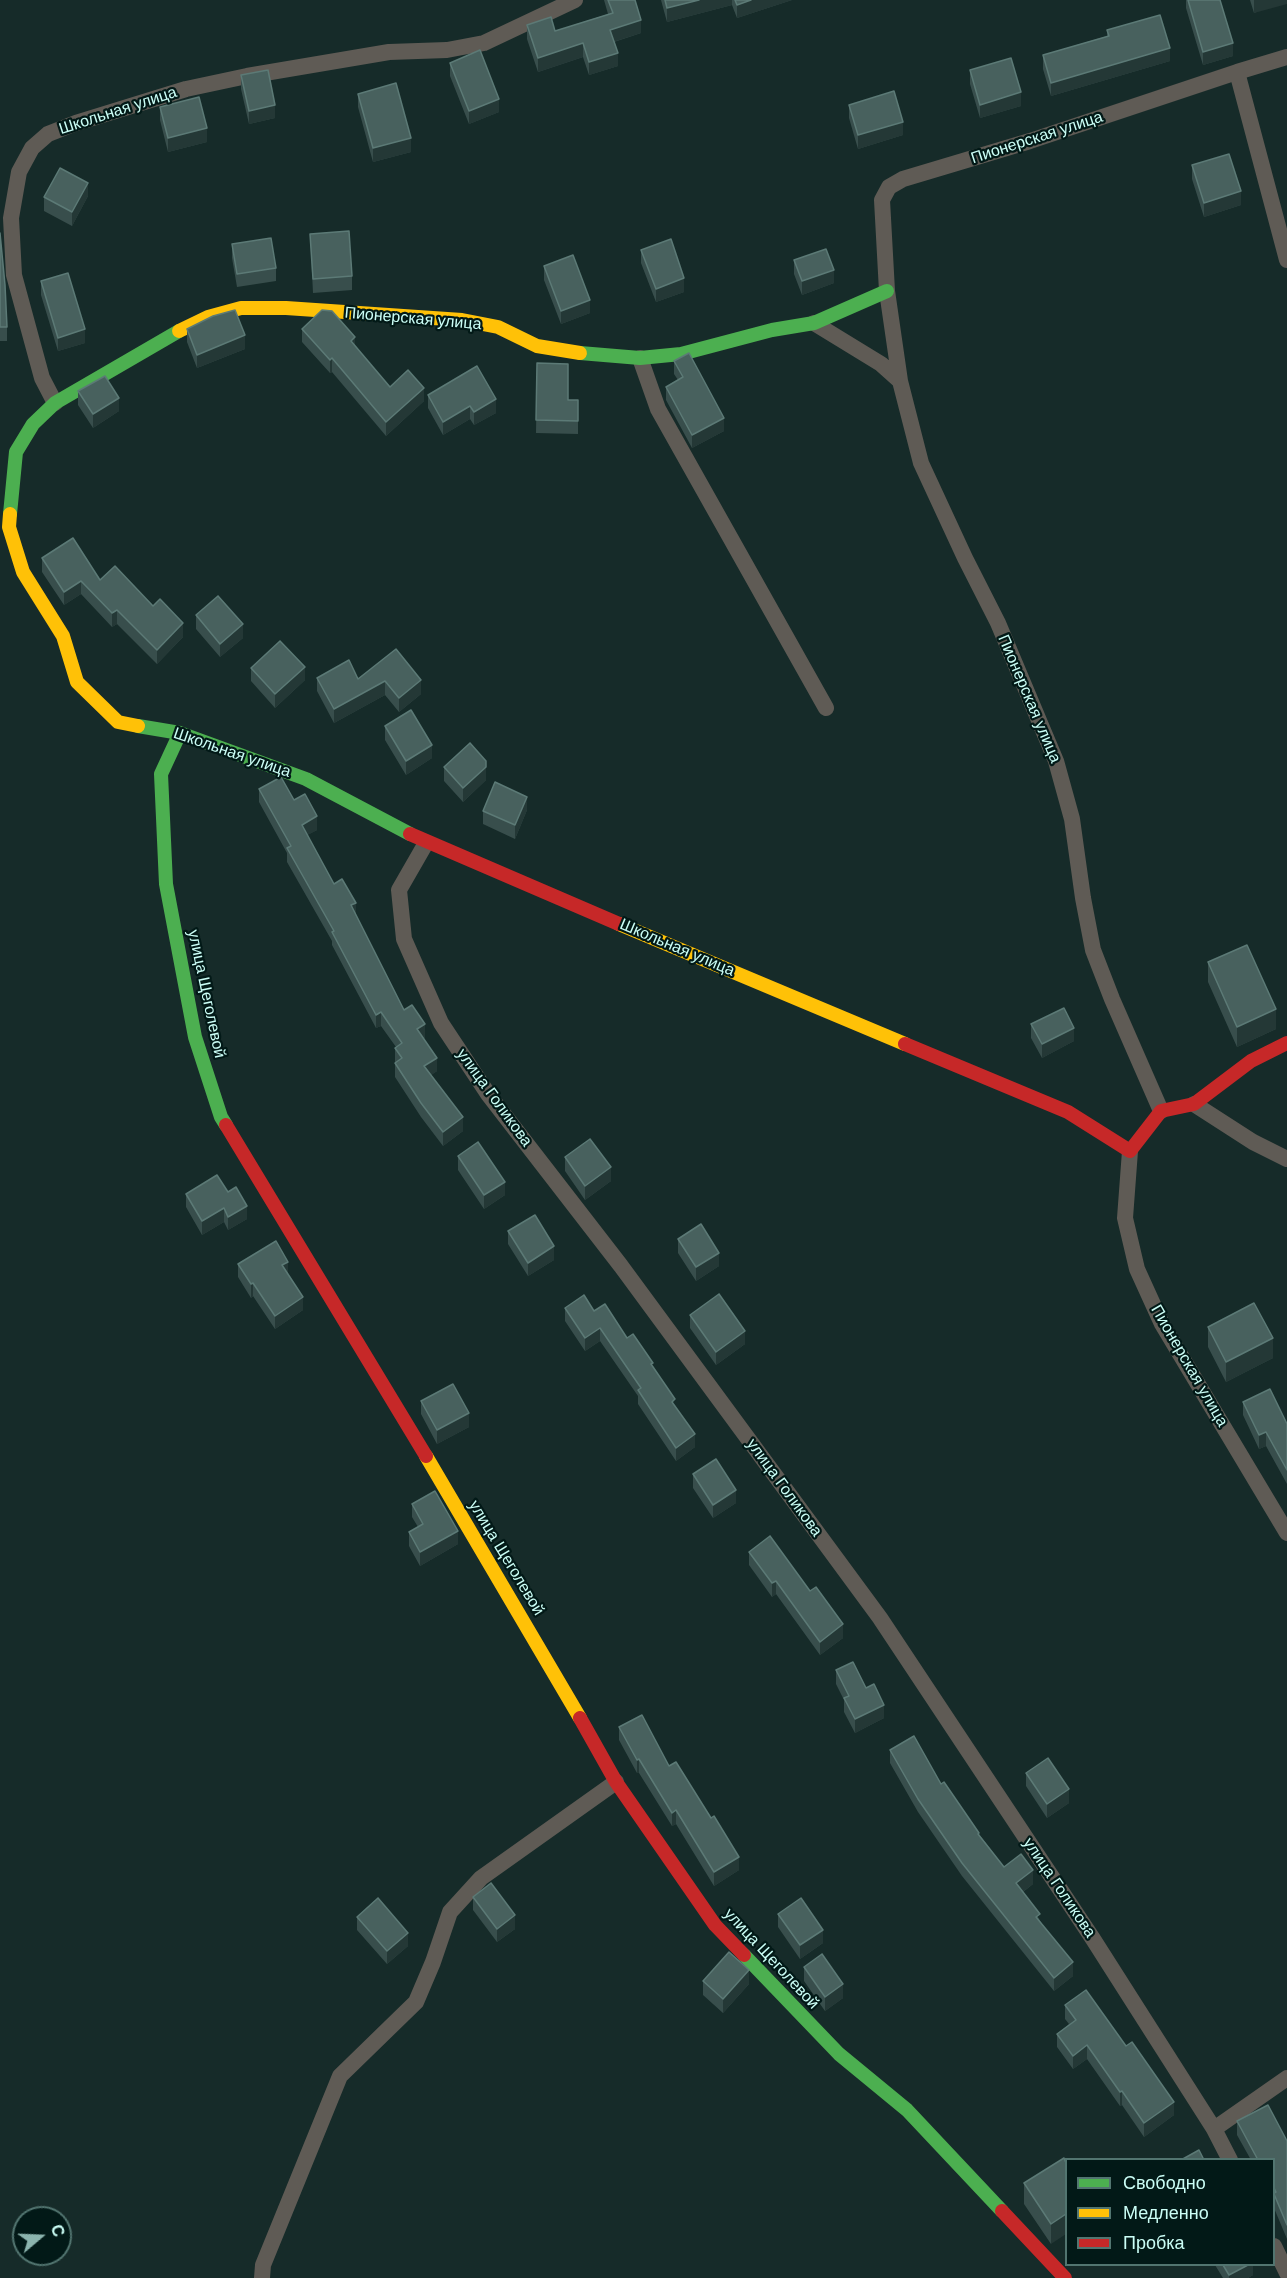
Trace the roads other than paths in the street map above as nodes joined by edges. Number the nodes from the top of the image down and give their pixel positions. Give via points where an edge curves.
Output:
1 (575, 0) edge
2 (1287, 57) edge
3 (1237, 72) junction
4 (1287, 260) edge
5 (886, 291) junction
6 (814, 323) junction
7 (640, 358) junction
8 (900, 381) junction
9 (55, 403) junction
10 (826, 708) dead end
11 (180, 733) junction
12 (426, 843) junction
13 (1287, 1043) edge
14 (1194, 1104) junction
15 (1161, 1111) junction
16 (1130, 1151) junction
17 (1287, 1159) edge
18 (1287, 1533) edge
19 (615, 1782) junction
20 (1287, 2078) edge
21 (1214, 2130) junction
22 (1229, 2158) edge
23 (1275, 2248) edge
24 (1287, 2273) edge
25 (262, 2278) edge
26 (1065, 2278) edge

1 - 9 street, Школьная улица via 483,43 447,50 389,52 247,76 186,89 48,134 32,148 20,172 11,218 14,275 42,378
2 - 3 street, Пионерская улица
3 - 4 street
3 - 5 street, Пионерская улица via 903,179 889,187 882,200
5 - 6 street, Пионерская улица
5 - 8 street, Пионерская улица
6 - 7 street, Пионерская улица via 681,354
6 - 8 street via 881,364
7 - 9 street, Пионерская улица via 537,346 498,327 462,320 241,308 208,317 175,333
7 - 10 street via 658,410
8 - 15 street, Пионерская улица via 921,463 998,623 1056,761 1072,819 1093,950
9 - 11 street, Школьная улица via 33,424 16,452 9,527 22,572 63,636 77,682 118,722
11 - 12 street, Школьная улица via 306,779
11 - 19 street, улица Щеголевой via 161,774 166,884 195,1037 221,1117 547,1658
12 - 16 street, Школьная улица via 1068,1112
12 - 21 street, улица Голикова via 399,890 404,939 441,1023 488,1094 621,1266 879,1618 1093,1939
13 - 14 street via 1251,1061
14 - 15 street
14 - 17 street via 1253,1143
15 - 16 street
16 - 18 street, Пионерская улица via 1125,1218 1137,1269 1162,1324
19 - 25 street via 481,1878 450,1912 416,2002 340,2076 263,2265
19 - 26 street, улица Щеголевой via 715,1925 839,2054 907,2110
20 - 21 street
21 - 22 street, улица Голикова
23 - 24 street

